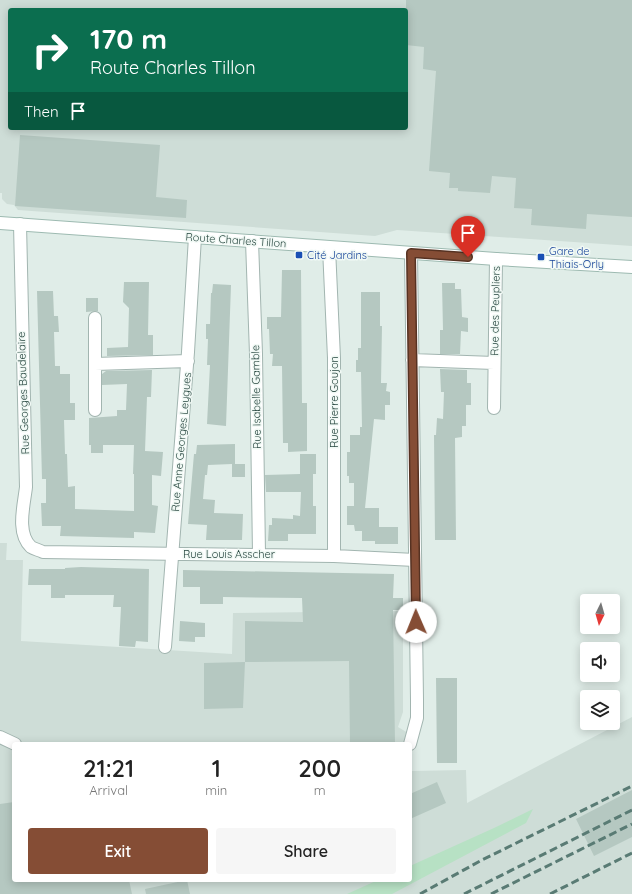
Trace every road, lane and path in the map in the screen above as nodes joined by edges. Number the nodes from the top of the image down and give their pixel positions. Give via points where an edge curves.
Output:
1 (0, 223) edge
2 (20, 224) junction
3 (195, 237) junction
4 (252, 241) junction
5 (329, 248) junction
6 (411, 253) junction
7 (496, 259) junction
8 (632, 267) edge
9 (95, 318) dead end
10 (412, 360) junction
11 (188, 361) junction
12 (494, 363) junction
13 (96, 364) junction
14 (494, 408) dead end
15 (95, 410) dead end
16 (43, 552) joint
17 (172, 554) junction
18 (259, 554) junction
19 (334, 556) junction
20 (415, 560) junction
21 (165, 647) dead end
22 (0, 737) edge
23 (411, 742) edge
24 (12, 743) edge

1 - 2 street, Route Charles Tillon
2 - 3 street, Route Charles Tillon
2 - 16 street, Rue Georges Baudelaire via 26,487 22,526 31,547
3 - 4 street, Route Charles Tillon
3 - 11 street, Rue Anne Georges Leygues
4 - 5 street, Route Charles Tillon
4 - 18 street, Rue Isabelle Gamble
5 - 6 street, Route Charles Tillon
5 - 19 street, Rue Pierre Goujon via 334,358
6 - 7 street, Route Charles Tillon
6 - 10 street
7 - 8 street, Route Charles Tillon
7 - 12 street, Rue des Peupliers
9 - 13 street
10 - 12 street, Rue des Peupliers
10 - 20 street
11 - 13 street
11 - 17 street, Rue Anne Georges Leygues
12 - 14 street, Rue des Peupliers
13 - 15 street
16 - 17 street, Rue Louis Asscher
17 - 18 street, Rue Louis Asscher
17 - 21 street, Rue Anne Georges Leygues
18 - 19 street, Rue Louis Asscher
19 - 20 street, Rue Louis Asscher
20 - 23 street via 417,718
22 - 24 street

